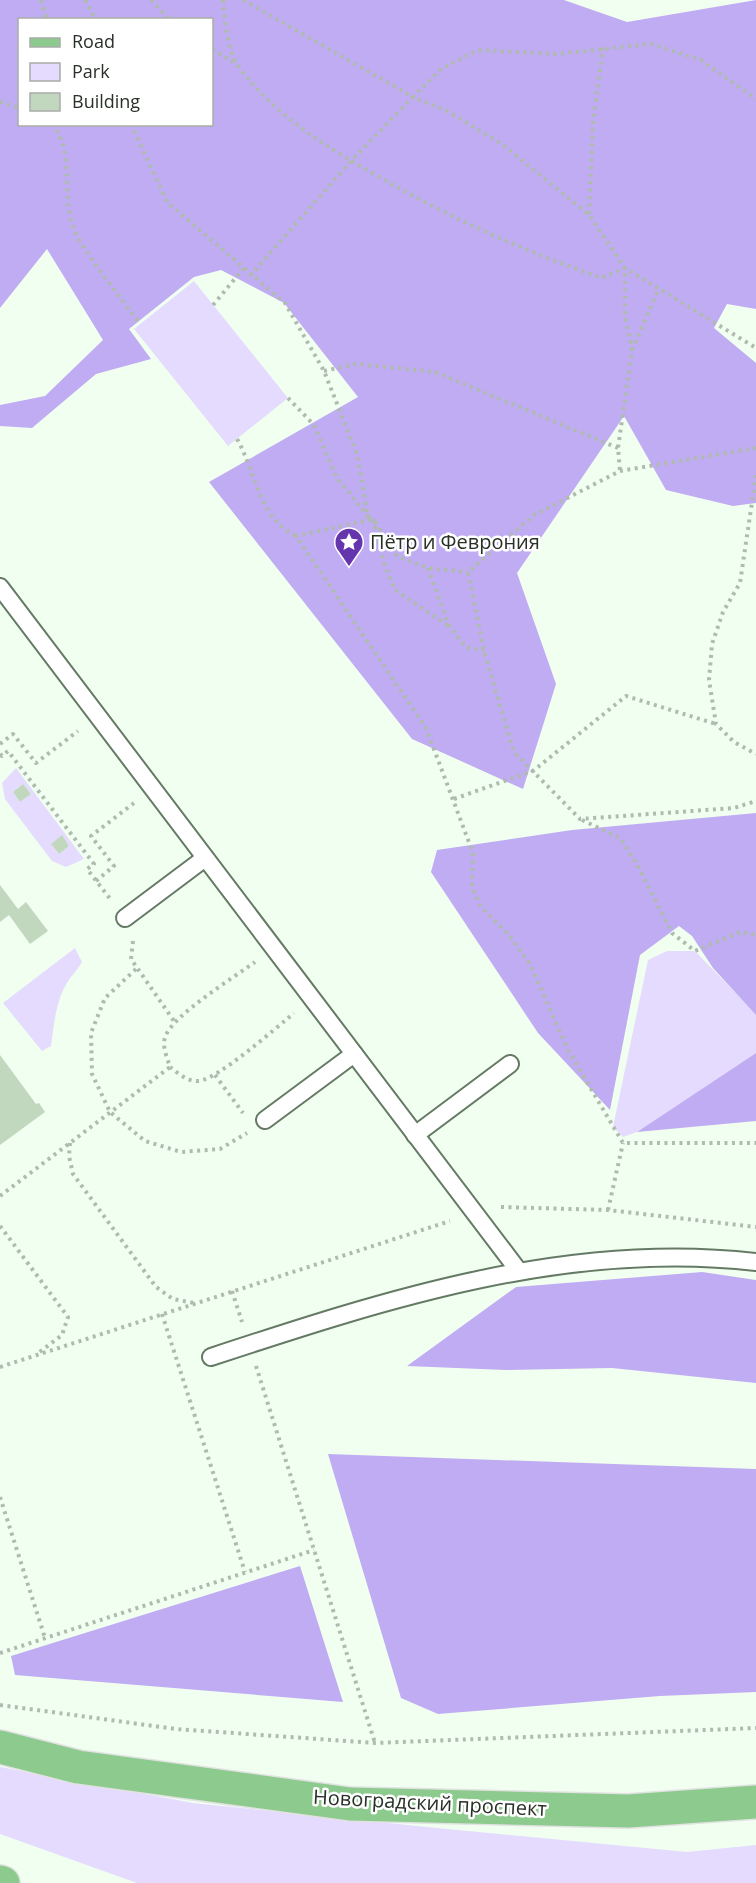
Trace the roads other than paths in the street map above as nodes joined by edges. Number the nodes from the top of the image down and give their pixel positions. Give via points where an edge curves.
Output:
1 (0, 587) edge
2 (205, 858) junction
3 (125, 918) road end
4 (354, 1054) junction
5 (510, 1064) dead end
6 (260, 1124) road end
7 (415, 1135) junction
8 (756, 1262) edge
9 (518, 1270) junction
10 (211, 1357) dead end
11 (0, 1747) edge
12 (756, 1802) edge

1 - 2 lane
2 - 3 lane
2 - 4 lane
4 - 6 lane
4 - 7 lane
5 - 7 lane
7 - 9 lane
8 - 9 lane via 703,1256 621,1258
9 - 10 lane via 365,1307
11 - 12 main road, Новоградский проспект via 78,1767 350,1804 628,1811

